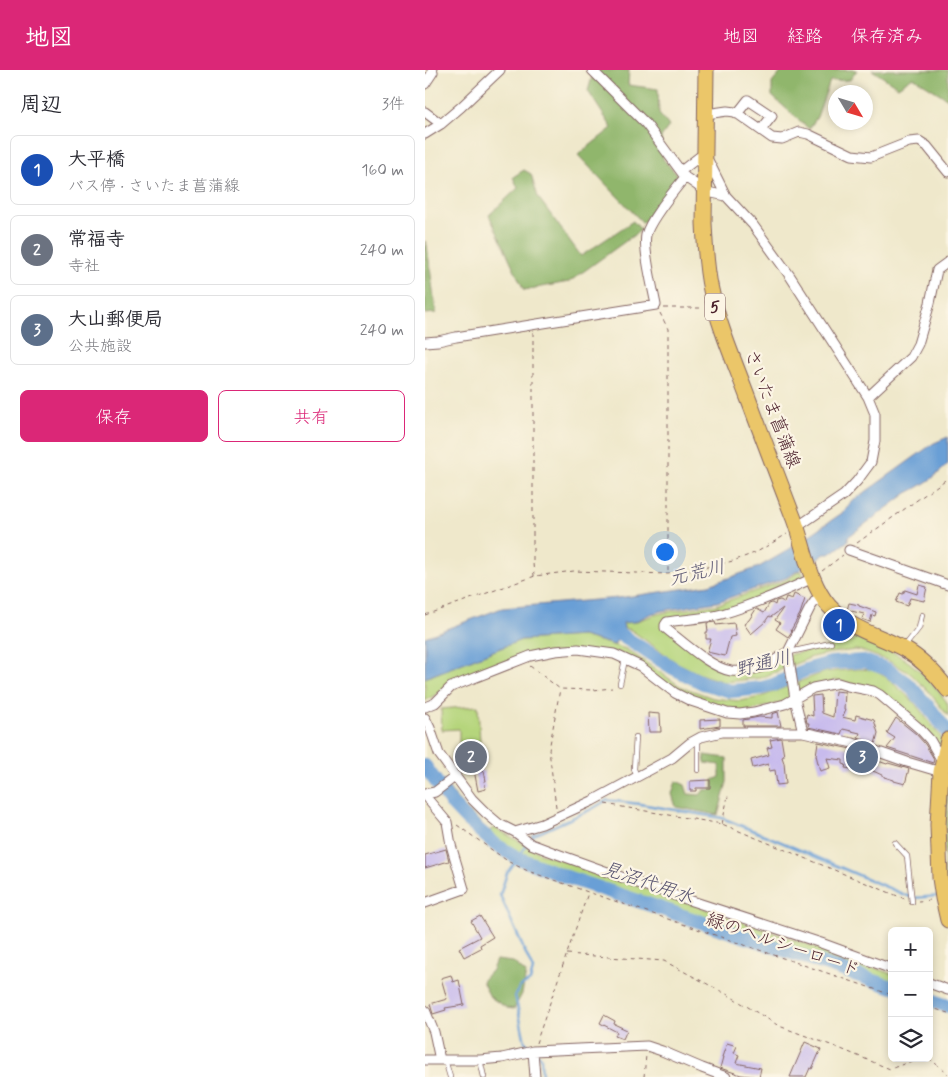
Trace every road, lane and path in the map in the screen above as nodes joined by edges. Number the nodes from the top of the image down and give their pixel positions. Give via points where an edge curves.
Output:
1 (432, 70) edge
2 (500, 70) edge
3 (591, 70) edge
4 (706, 70) edge
5 (425, 84) edge
6 (425, 112) edge
7 (706, 114) junction
8 (737, 114) junction
9 (441, 124) junction
10 (761, 130) junction
11 (425, 134) edge
12 (704, 157) junction
13 (948, 172) edge
14 (683, 174) junction
15 (703, 192) junction
16 (726, 196) junction
17 (948, 262) edge
18 (656, 306) junction
19 (716, 309) junction
20 (533, 325) junction
21 (425, 342) edge
22 (868, 397) junction
23 (948, 478) edge
24 (797, 529) junction
25 (849, 550) junction
26 (668, 574) junction
27 (812, 576) junction
28 (534, 577) junction
29 (948, 586) edge
30 (821, 594) junction
31 (425, 615) edge
32 (922, 615) dead end
33 (831, 643) dead end
34 (902, 648) junction
35 (788, 654) junction
36 (521, 659) junction
37 (625, 659) junction
38 (621, 684) dead end
39 (612, 688) dead end
40 (560, 689) junction
41 (948, 690) edge
42 (795, 698) junction
43 (425, 707) edge
44 (425, 718) edge
45 (803, 732) junction
46 (636, 737) dead end
47 (698, 739) junction
48 (948, 740) edge
49 (942, 763) junction
50 (698, 770) dead end
51 (456, 776) junction
52 (637, 777) junction
53 (425, 795) edge
54 (728, 796) dead end
55 (592, 801) junction
56 (557, 817) junction
57 (454, 822) dead end
58 (722, 824) junction
59 (515, 832) junction
60 (895, 843) dead end
61 (588, 892) junction
62 (943, 896) junction
63 (912, 901) junction
64 (425, 904) edge
65 (948, 920) edge
66 (567, 954) junction
67 (888, 968) edge
68 (933, 984) edge
69 (948, 990) edge
70 (888, 994) edge
71 (933, 1008) edge
72 (425, 1010) edge
73 (948, 1013) edge
74 (647, 1046) junction
75 (533, 1052) junction
76 (425, 1060) edge
77 (442, 1060) junction
78 (480, 1060) junction
79 (933, 1061) edge
80 (909, 1062) edge
81 (948, 1074) edge
82 (450, 1077) edge
83 (484, 1077) edge
84 (535, 1077) edge
85 (643, 1077) edge
86 (726, 1077) edge

1 - 5 street
2 - 9 street
3 - 14 street via 646,124
4 - 7 main road, さいたま菖蒲線 / 5
6 - 9 street
7 - 8 street via 727,111
7 - 12 main road, さいたま菖蒲線 / 5
8 - 10 street
8 - 10 street via 748,100 756,105 772,116
9 - 11 street
10 - 13 street via 772,138 783,139 799,132 808,134 852,155 871,157 919,141
12 - 14 street via 699,157
12 - 15 main road, さいたま菖蒲線 / 5
12 - 16 street
14 - 15 street
14 - 18 street via 646,236 645,247
15 - 16 street
15 - 19 main road, さいたま菖蒲線 / 5 via 705,247
16 - 22 street via 753,225 790,276
17 - 22 street via 937,270 918,344 911,357
18 - 19 path
18 - 20 street
18 - 26 path via 669,329
19 - 24 main road, さいたま菖蒲線 / 5
20 - 21 street
20 - 28 path
22 - 24 street via 875,414 871,462 845,495
23 - 25 path
24 - 26 path via 757,552 733,561
24 - 27 main road, さいたま菖蒲線 / 5
25 - 27 path
25 - 29 street
26 - 28 path via 574,571
27 - 30 main road, さいたま菖蒲線 / 5
27 - 35 street via 780,593 725,613 667,622 665,625 721,668 752,670
28 - 31 path
30 - 34 main road, さいたま菖蒲線 / 5 via 831,608 850,624
30 - 35 street via 810,608
32 - 34 lane via 919,628
33 - 35 lane
34 - 41 main road, さいたま菖蒲線 / 5 via 926,664
35 - 42 street
36 - 37 street via 578,649 614,654
36 - 40 path
36 - 43 street via 451,687 435,703
37 - 38 lane
37 - 42 street via 675,693 727,713 753,712 785,704
39 - 40 path
40 - 56 path via 549,750
42 - 45 street
42 - 49 street via 813,688 838,682 873,691 920,729
44 - 51 street via 439,754
45 - 47 street via 722,732
45 - 49 street via 853,743 907,762
46 - 52 lane via 634,769
47 - 50 lane
47 - 52 street
48 - 49 main road
49 - 62 main road via 938,854
51 - 53 street via 435,792
51 - 59 street via 486,813
52 - 55 street
53 - 64 street via 447,822 463,889
54 - 58 path
55 - 56 street
55 - 58 path
56 - 59 street
57 - 61 path, 緑のヘルシーロード via 509,862
58 - 63 path
59 - 67 street via 531,844 560,855
60 - 63 lane via 907,856
61 - 66 path
61 - 70 path, 緑のヘルシーロード
62 - 63 path
62 - 65 main road
66 - 75 path
66 - 80 path via 664,961 779,1026 890,1069
68 - 69 street
71 - 73 path
72 - 77 street
74 - 75 street
74 - 85 path
74 - 86 street
75 - 78 street
75 - 84 street
76 - 77 street
77 - 78 street
77 - 82 lane
78 - 83 lane
79 - 81 path

